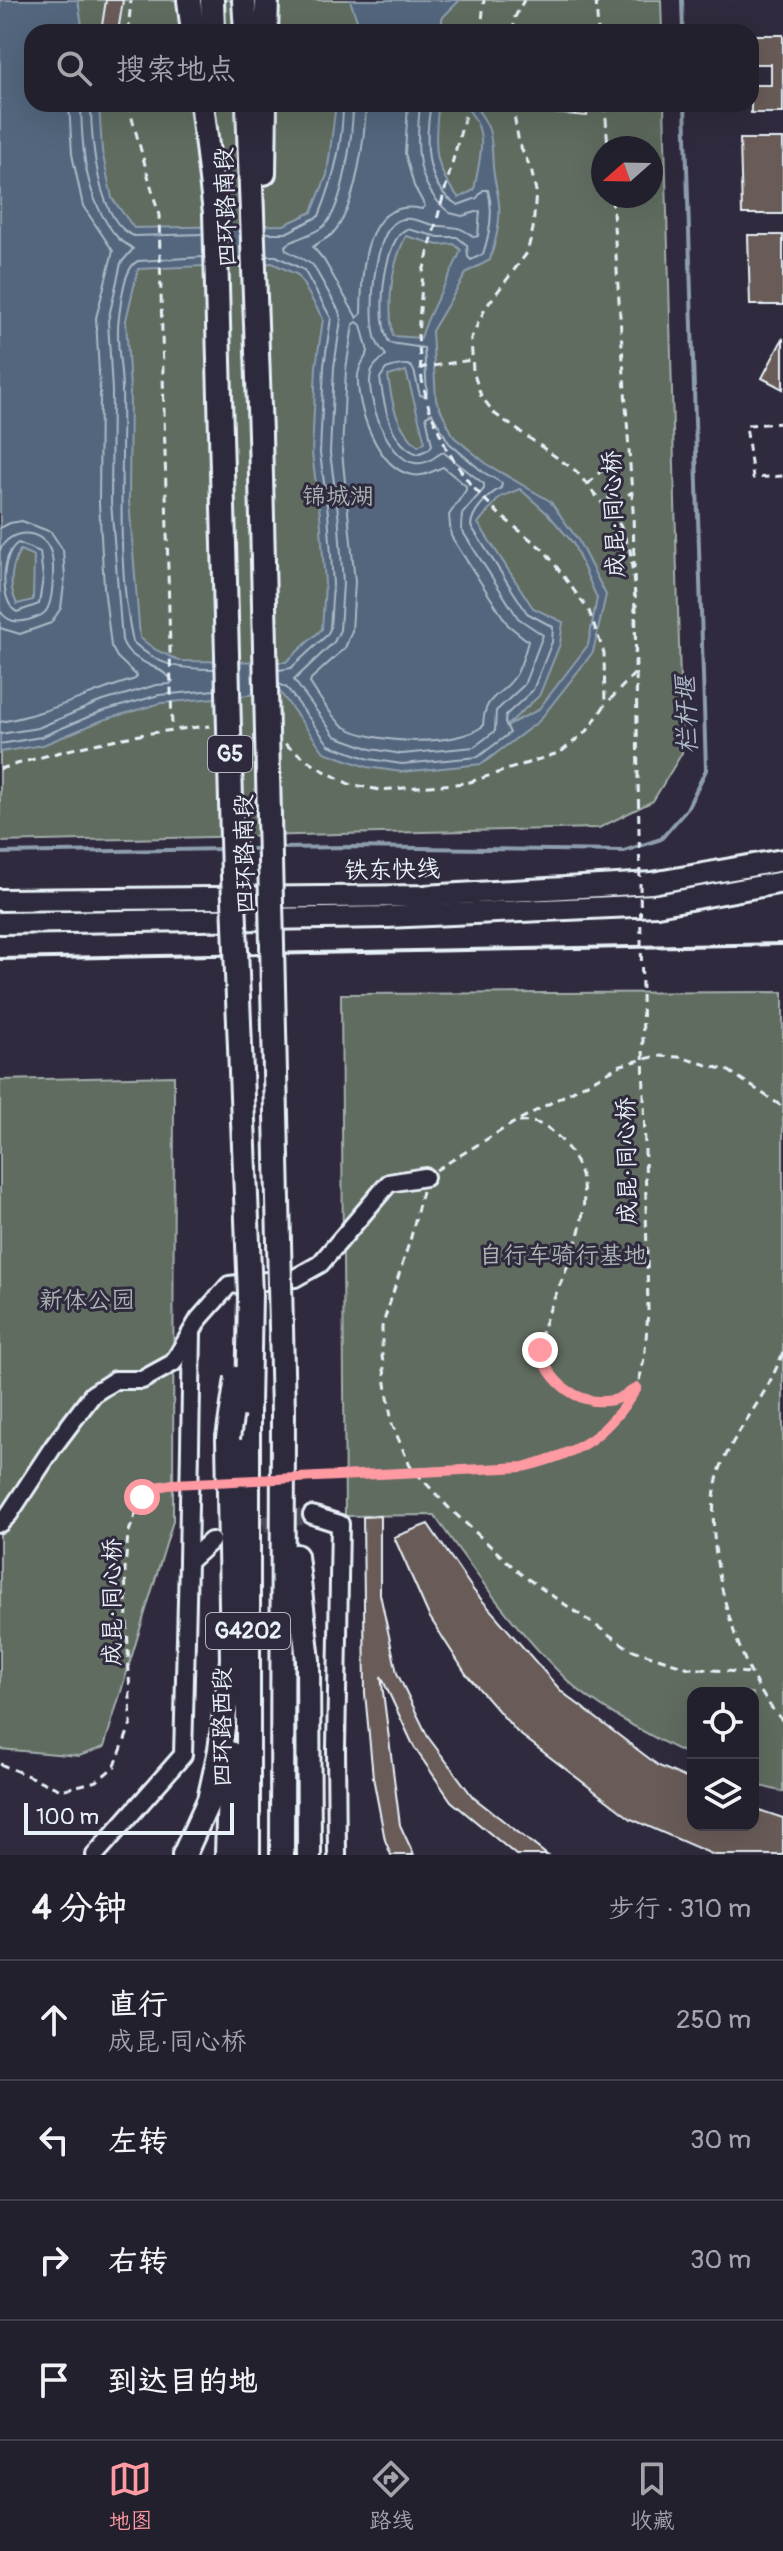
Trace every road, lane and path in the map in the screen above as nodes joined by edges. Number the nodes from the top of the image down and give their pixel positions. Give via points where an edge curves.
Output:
1 (131, 0) edge
2 (189, 0) edge
3 (212, 0) edge
4 (244, 0) edge
5 (267, 0) edge
6 (484, 0) edge
7 (524, 0) edge
8 (596, 0) edge
9 (129, 24) edge
10 (192, 24) edge
11 (213, 24) edge
12 (246, 24) edge
13 (266, 24) edge
14 (482, 24) edge
15 (514, 24) edge
16 (598, 24) edge
17 (130, 112) edge
18 (203, 112) edge
19 (214, 112) edge
20 (248, 112) edge
21 (265, 112) edge
22 (466, 112) edge
23 (513, 112) edge
24 (606, 112) edge
25 (607, 136) edge
26 (613, 208) edge
27 (215, 213) junction
28 (473, 360) junction
29 (419, 368) junction
30 (783, 423) edge
31 (260, 434) junction
32 (783, 476) edge
33 (588, 484) junction
34 (632, 492) junction
35 (605, 705) junction
36 (216, 726) dead end
37 (172, 729) junction
38 (285, 744) dead end
39 (0, 769) edge
40 (783, 860) edge
41 (783, 882) edge
42 (0, 900) edge
43 (0, 923) edge
44 (783, 1107) edge
45 (515, 1122) junction
46 (425, 1177) junction
47 (250, 1294) junction
48 (192, 1329) junction
49 (783, 1353) edge
50 (637, 1388) junction
51 (248, 1406) joint
52 (284, 1447) junction
53 (312, 1515) dead end
54 (0, 1523) edge
55 (211, 1541) dead end
56 (188, 1562) junction
57 (232, 1660) junction
58 (749, 1673) junction
59 (783, 1721) edge
60 (0, 1764) edge
61 (95, 1855) edge
62 (184, 1855) edge
63 (227, 1855) edge
64 (248, 1855) edge
65 (282, 1855) edge
66 (309, 1855) edge
67 (337, 1855) edge

1 - 9 path
2 - 10 highway
3 - 11 highway
4 - 12 highway
5 - 13 highway
6 - 14 path
7 - 15 path
8 - 16 path
17 - 37 path via 159,215
18 - 27 highway
19 - 27 highway, 四环路南段 / G5
20 - 31 highway, 四环路南段 / G5
21 - 31 highway
22 - 29 path via 423,272
23 - 28 path via 536,191 533,229 527,253 486,307 471,338
24 - 25 path
26 - 34 path, 成昆·同心桥, bridge
27 - 47 highway, 四环路南段 / G5, bridge
28 - 29 path
28 - 33 path via 481,396 495,414
29 - 35 path via 447,450 470,484 545,551 589,611 604,653
30 - 32 path via 746,425 753,478
31 - 52 highway, 四环路南段 / G5, bridge
33 - 34 path via 608,464 619,476 606,493 613,505
33 - 35 path via 620,525 630,550 636,603 635,673
34 - 50 path, 成昆·同心桥, bridge via 648,1311
35 - 38 path via 588,730 561,752 467,783 380,790 349,784
36 - 37 path
37 - 39 path via 65,749
40 - 42 main road, 铁东快线 via 652,883 424,896
41 - 43 main road, 铁东快线 via 657,905 386,917
44 - 45 path via 729,1071 657,1056 621,1065
45 - 46 path
45 - 50 path via 532,1121 562,1140 574,1157 585,1199 582,1226 541,1334 544,1365 562,1388 597,1401 616,1400
46 - 48 street via 389,1183 320,1264 295,1278 229,1285
46 - 58 path via 382,1327 392,1424 410,1466 522,1575 630,1649 689,1668
47 - 51 highway, 四环路南段 / G4202, bridge
47 - 57 highway, G5, bridge via 228,1438
48 - 54 street via 173,1363 142,1380 115,1380 93,1394
48 - 56 street
49 - 58 path via 728,1450 713,1504 717,1564
50 - 60 path, 成昆·同心桥, bridge via 600,1435 557,1458 523,1467 157,1487 142,1497 128,1534 131,1724 115,1766 97,1781 61,1790
51 - 64 highway, 四环路西段 / G4202
52 - 65 highway, G4202
52 - 66 highway, G5 via 308,1660
53 - 67 street via 340,1524
55 - 56 street
56 - 61 street via 183,1755
57 - 62 highway, G5 via 209,1800
57 - 63 highway
58 - 59 path

